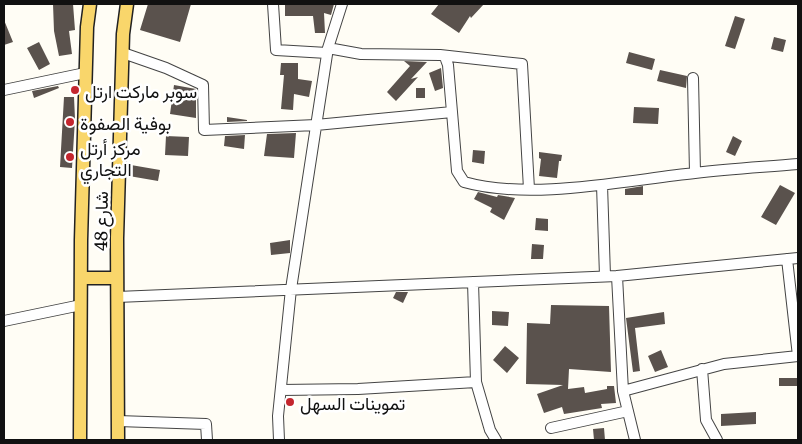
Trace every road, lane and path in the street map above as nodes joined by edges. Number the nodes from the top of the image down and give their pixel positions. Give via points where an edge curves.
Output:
1 (90, 4) edge
2 (127, 4) edge
3 (274, 4) edge
4 (342, 4) edge
5 (328, 50) junction
6 (123, 53) junction
7 (445, 57) junction
8 (85, 73) junction
9 (693, 78) dead end
10 (4, 90) edge
11 (452, 112) junction
12 (316, 125) junction
13 (798, 164) edge
14 (695, 173) junction
15 (602, 185) junction
16 (529, 189) junction
17 (798, 258) edge
18 (787, 259) junction
19 (605, 276) junction
20 (617, 276) junction
21 (81, 278) junction
22 (117, 278) junction
23 (473, 282) junction
24 (291, 289) junction
25 (117, 297) junction
26 (81, 305) junction
27 (4, 321) edge
28 (798, 356) edge
29 (702, 370) junction
30 (476, 382) junction
31 (281, 390) junction
32 (623, 391) junction
33 (628, 411) junction
34 (118, 421) junction
35 (551, 428) dead end
36 (80, 440) edge
37 (118, 440) edge
38 (207, 440) edge
39 (279, 440) edge
40 (496, 440) edge
41 (636, 440) edge
42 (717, 440) edge

1 - 8 main road, شارع 48
2 - 6 main road, شارع 48
3 - 5 street via 276,50
4 - 5 street
5 - 7 street
5 - 12 street
6 - 12 street via 203,85 204,130
6 - 22 main road, شارع 48
7 - 11 street
7 - 16 street via 522,64
8 - 10 street
8 - 21 main road, شارع 48
9 - 14 street
11 - 12 street
11 - 16 street via 457,171 464,182 482,187
12 - 24 street
13 - 14 street
14 - 15 street
15 - 16 street
15 - 19 street
17 - 18 street
18 - 20 street
18 - 28 street
19 - 20 street
19 - 23 street
20 - 32 street
21 - 22 main road
21 - 26 main road, شارع 48
22 - 25 main road, شارع 48
23 - 24 street
23 - 30 street
24 - 25 street
24 - 31 street
25 - 34 main road, شارع 48
26 - 27 street
26 - 36 main road, شارع 48
28 - 29 street via 724,364
29 - 32 street
29 - 42 street via 706,420
30 - 31 street
30 - 40 street
31 - 39 street
32 - 33 street
33 - 35 street
33 - 41 street
34 - 37 main road, شارع 48
34 - 38 street via 206,424

